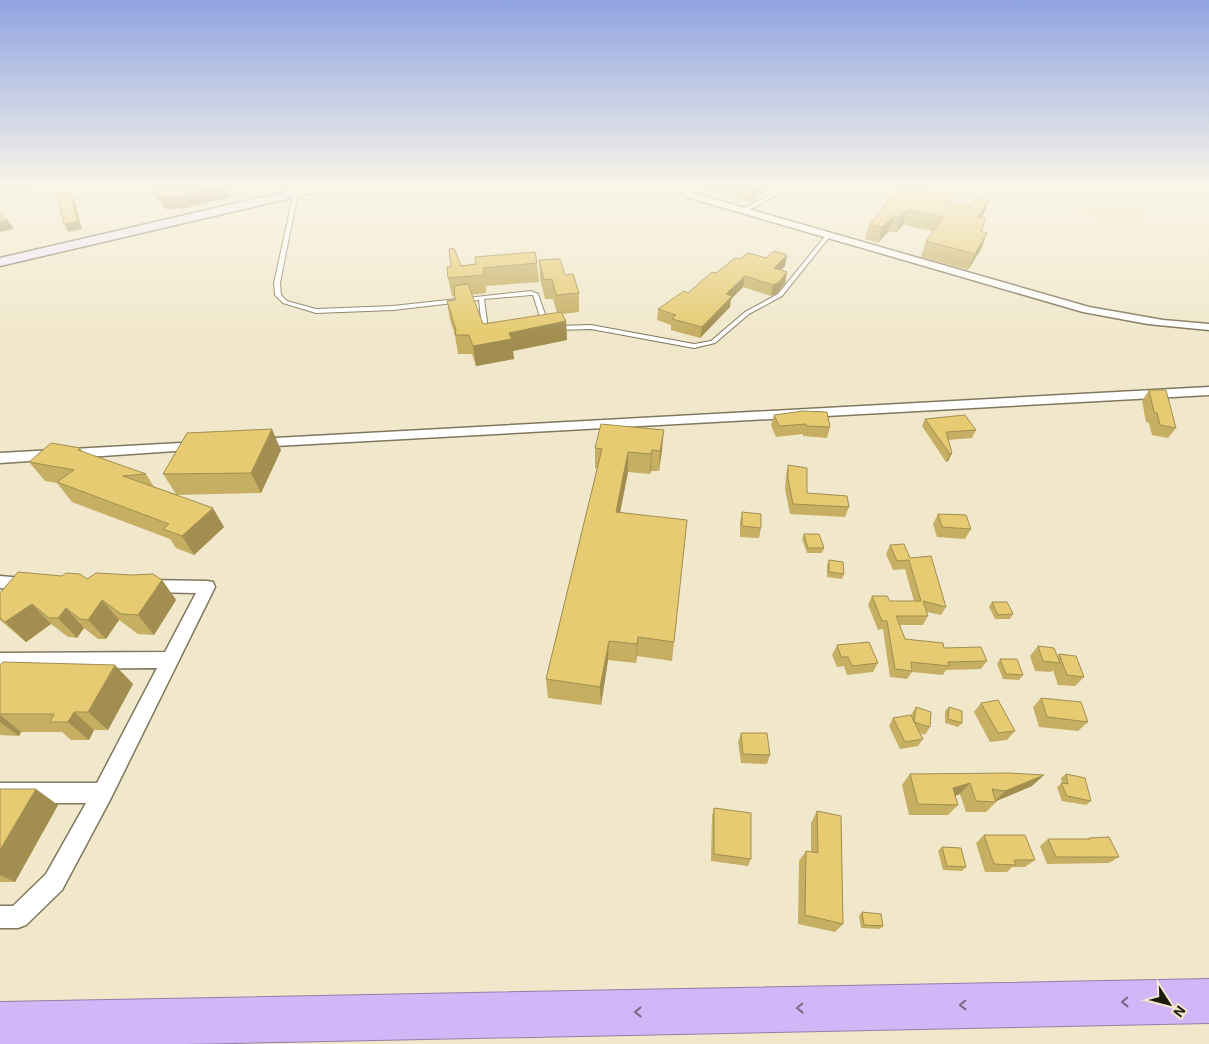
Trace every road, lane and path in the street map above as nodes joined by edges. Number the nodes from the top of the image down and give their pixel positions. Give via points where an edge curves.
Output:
1 (829, 235) edge
2 (111, 236) edge
3 (287, 236) edge
4 (831, 236) edge
5 (0, 262) edge
6 (481, 298) junction
7 (1209, 327) edge
8 (547, 329) junction
9 (538, 330) edge
10 (493, 334) edge
11 (1209, 391) edge
12 (247, 444) edge
13 (210, 446) edge
14 (0, 458) edge
15 (0, 582) edge
16 (50, 584) edge
17 (128, 586) edge
18 (170, 660) junction
19 (0, 661) edge
20 (103, 792) junction
21 (0, 793) edge
22 (0, 917) edge
23 (1209, 1001) edge
24 (0, 1025) edge

1 - 8 lane via 780,295 747,313 723,334 703,345 591,327
2 - 5 main road
3 - 6 lane via 277,283 278,295 285,302 316,311 335,311
4 - 7 street via 1087,310 1143,321
6 - 8 lane via 531,292
6 - 10 lane via 485,329
8 - 9 lane
11 - 12 street
13 - 14 street
15 - 16 street via 15,590
17 - 18 street via 207,587
18 - 19 street
18 - 20 street
20 - 21 street
20 - 22 street via 54,882 18,917
23 -> 24 highway

